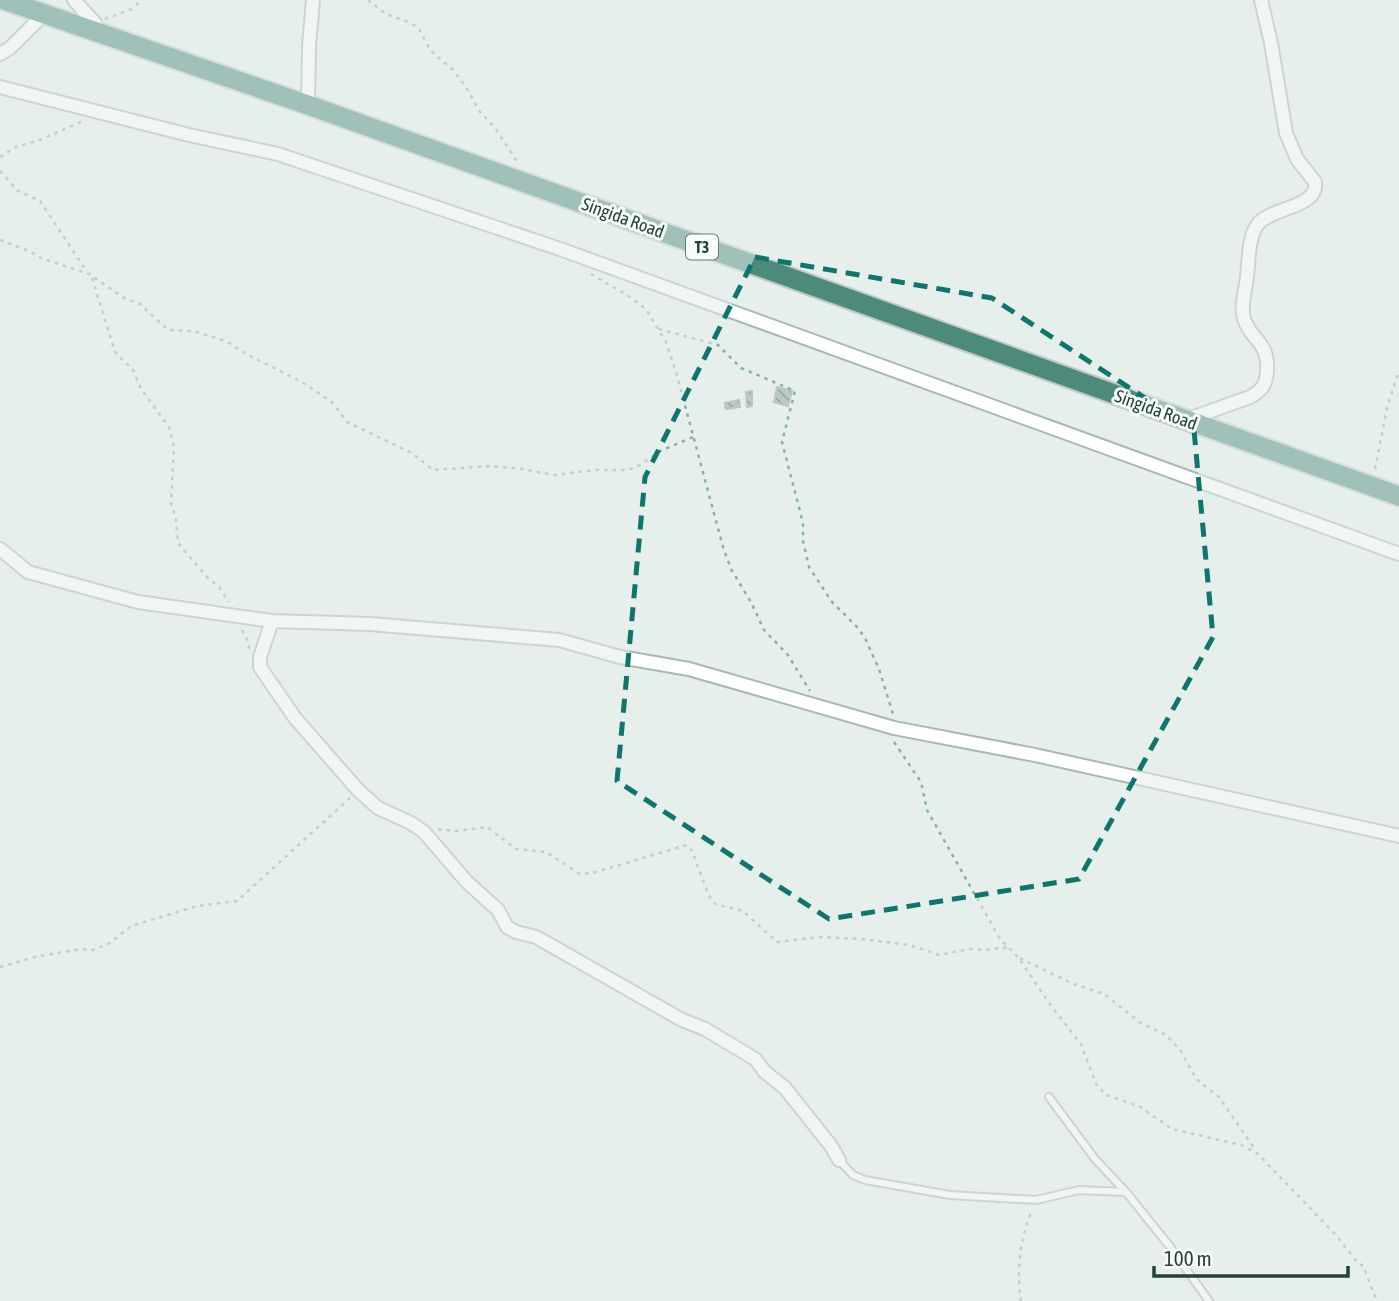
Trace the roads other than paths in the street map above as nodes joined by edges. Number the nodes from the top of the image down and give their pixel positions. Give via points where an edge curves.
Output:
1 (4, 0) edge
2 (74, 0) edge
3 (313, 0) edge
4 (1261, 0) edge
5 (44, 14) junction
6 (95, 23) road end
7 (0, 54) edge
8 (0, 87) edge
9 (309, 105) junction
10 (1185, 421) junction
11 (1399, 496) edge
12 (0, 549) edge
13 (1399, 554) edge
14 (272, 621) junction
15 (1399, 836) edge
16 (1049, 1097) dead end
17 (839, 1160) joint
18 (1126, 1192) junction
19 (1209, 1301) edge

1 - 5 highway, Singida Road / T3
2 - 6 street
3 - 9 street
4 - 10 street via 1286,134 1316,188 1305,201 1261,220 1252,235 1244,317 1267,353 1265,384 1250,397
5 - 7 street
5 - 9 highway, Singida Road / T3
8 - 13 street via 278,154 560,249
9 - 10 highway, Singida Road / T3
10 - 11 highway, Singida Road / T3
12 - 14 street via 28,572 138,602
14 - 15 street via 559,640 689,669 894,727
14 - 17 street via 260,657 263,673 295,718 358,790 383,813 418,827 495,907 507,927 536,937 751,1055 785,1088
16 - 18 lane
17 - 18 lane via 865,1180 950,1195 1036,1200 1079,1189
18 - 19 lane

